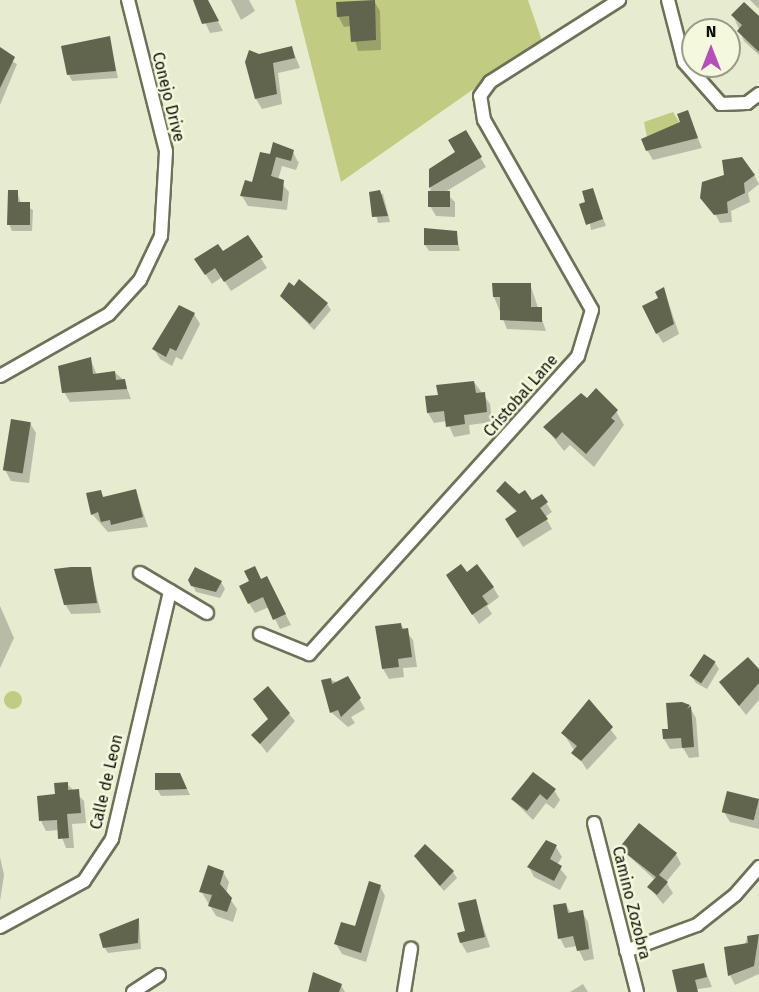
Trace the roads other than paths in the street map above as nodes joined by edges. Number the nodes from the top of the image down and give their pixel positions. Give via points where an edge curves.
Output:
1 (128, 0) edge
2 (619, 0) edge
3 (668, 0) edge
4 (759, 94) edge
5 (0, 376) edge
6 (140, 573) dead end
7 (170, 591) junction
8 (207, 613) dead end
9 (260, 634) dead end
10 (594, 823) dead end
11 (759, 867) edge
12 (0, 927) edge
13 (411, 949) dead end
14 (626, 951) junction
15 (159, 975) dead end
16 (133, 992) edge
17 (404, 992) edge
18 (636, 992) edge

1 - 5 street, Conejo Drive via 166,151 161,236 140,280 109,314
2 - 9 street, Cristobal Lane via 490,82 480,96 484,120 592,310 578,356 309,654
3 - 4 street via 684,62 721,104 747,103
6 - 7 street
7 - 8 street
7 - 12 street, Calle de Leon via 112,839 84,881
10 - 14 street, Camino Zozobra
11 - 14 street via 735,895 697,925
13 - 17 street
14 - 18 street, Camino Zozobra
15 - 16 street

